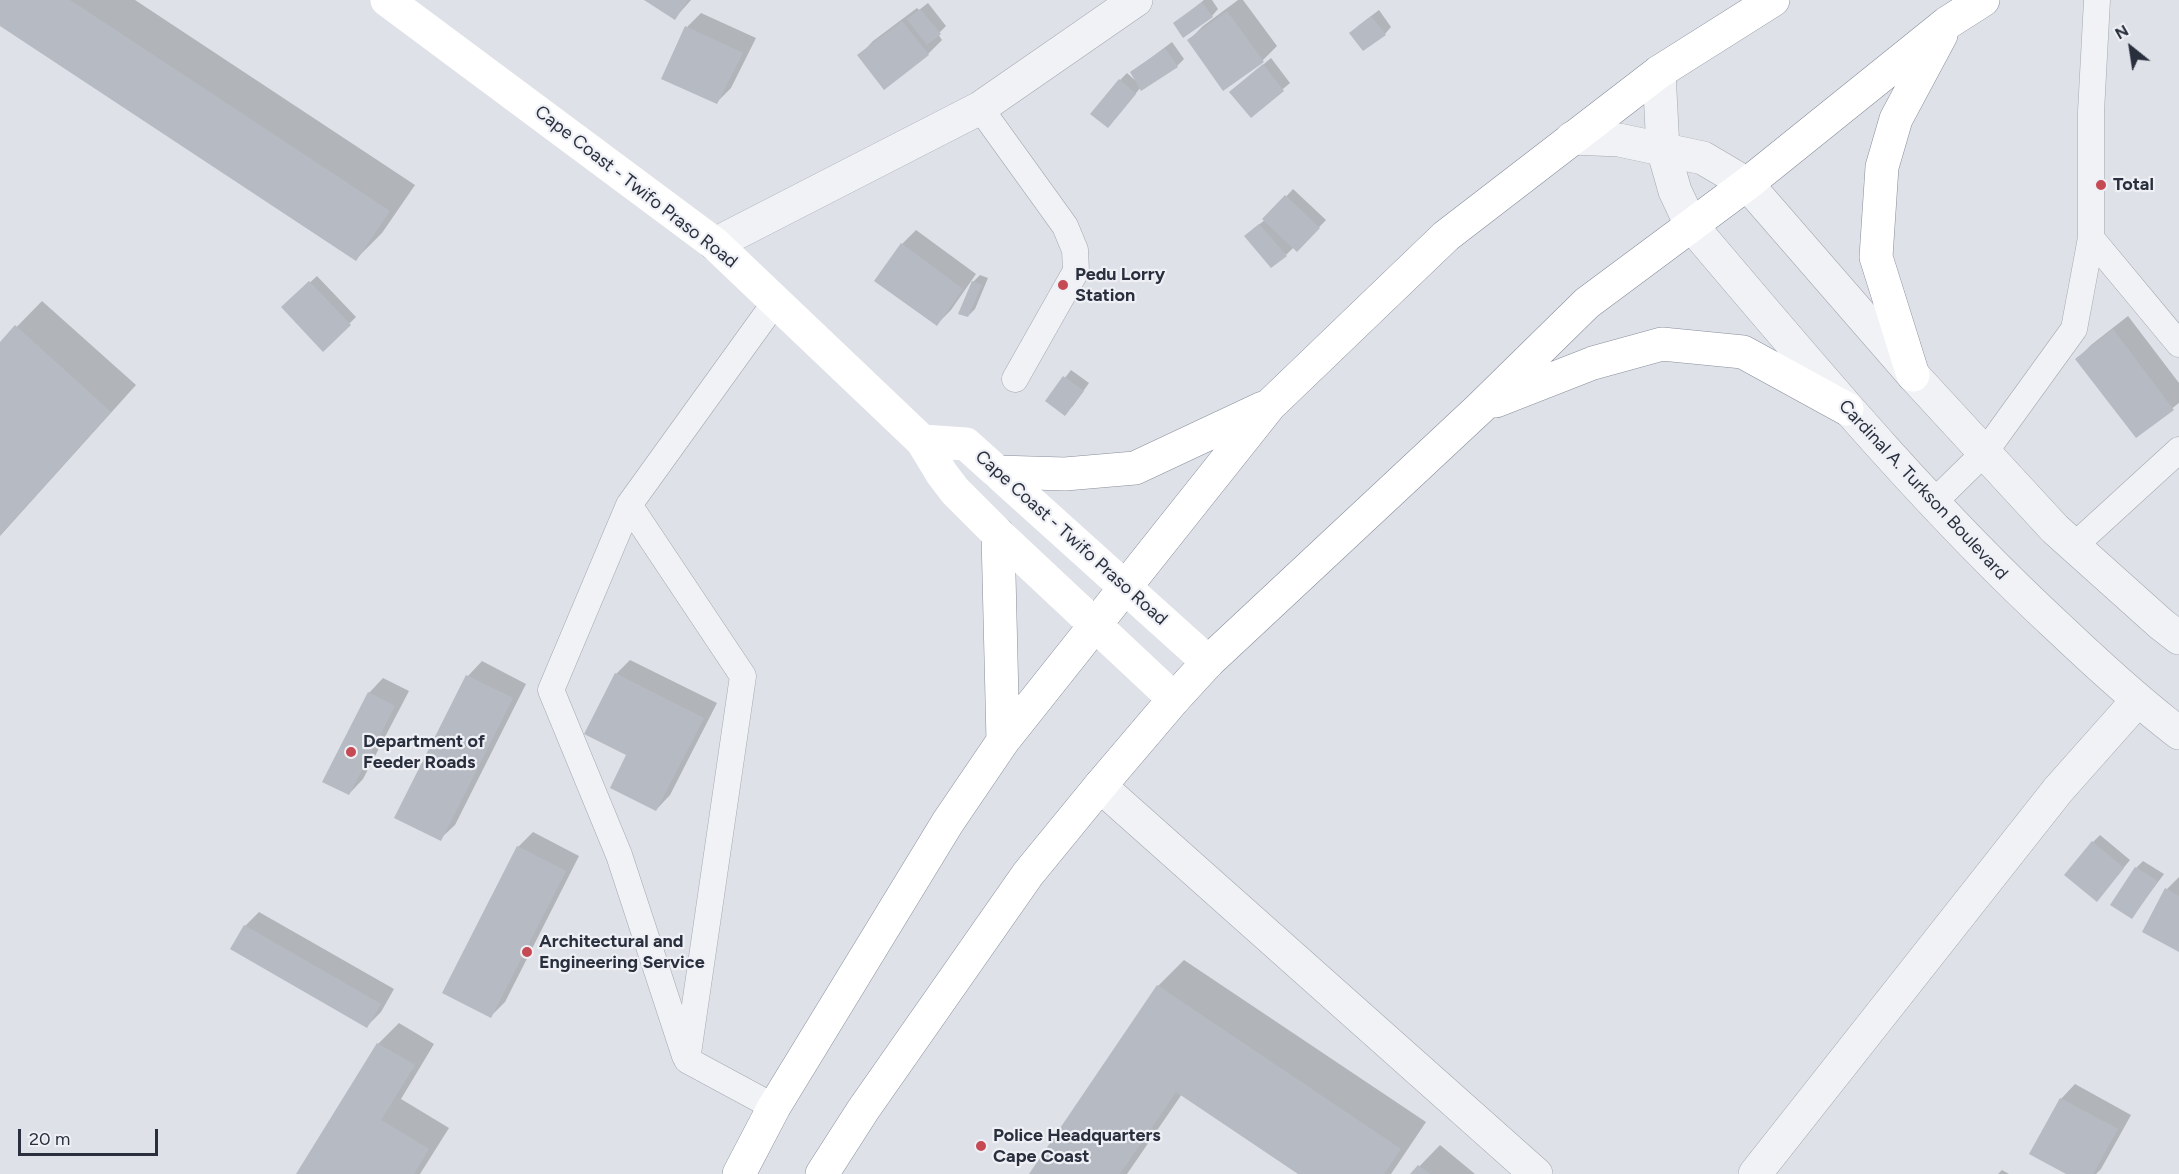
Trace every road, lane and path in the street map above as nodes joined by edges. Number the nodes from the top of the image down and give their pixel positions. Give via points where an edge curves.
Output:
1 (387, 0) edge
2 (1136, 0) edge
3 (1773, 0) edge
4 (1983, 0) edge
5 (2097, 0) edge
6 (1947, 23) junction
7 (1659, 72) junction
8 (980, 108) junction
9 (1572, 138) junction
10 (1663, 149) junction
11 (1747, 184) junction
12 (1691, 225) junction
13 (2091, 237) junction
14 (715, 244) junction
15 (776, 301) junction
16 (2179, 344) edge
17 (1913, 375) junction
18 (1015, 379) dead end
19 (1270, 405) junction
20 (1480, 408) junction
21 (1847, 409) junction
22 (922, 441) junction
23 (2179, 450) edge
24 (1985, 452) junction
25 (998, 472) junction
26 (1933, 503) junction
27 (629, 505) junction
28 (998, 534) junction
29 (2074, 546) junction
30 (1125, 589) junction
31 (1094, 626) junction
32 (2179, 638) edge
33 (1208, 662) junction
34 (1174, 699) junction
35 (2137, 701) junction
36 (2179, 733) edge
37 (1003, 741) junction
38 (1100, 786) junction
39 (687, 1060) junction
40 (774, 1107) junction
41 (739, 1174) edge
42 (822, 1174) edge
43 (1536, 1174) edge
44 (1755, 1174) edge

1 - 14 main road, Cape Coast - Twifo Praso Road
2 - 8 street
3 - 7 main road
4 - 6 main road
5 - 13 lane via 2091,112
6 - 11 main road
6 - 17 main road via 1896,119 1882,167 1876,257
7 - 9 main road
7 - 10 street, Cardinal A. Turkson Boulevard
8 - 14 street
8 - 18 lane via 1065,226 1075,250 1076,271
9 - 10 street via 1619,140
9 - 19 main road via 1446,236
10 - 11 street via 1703,158
10 - 12 street, Cardinal A. Turkson Boulevard via 1675,191
11 - 12 main road
11 - 17 street
12 - 20 main road via 1587,303
12 - 21 street, Cardinal A. Turkson Boulevard
13 - 16 lane
13 - 24 lane via 2074,329
14 - 15 main road, Cape Coast - Twifo Praso Road
15 - 22 main road, Cape Coast - Twifo Praso Road
15 - 27 lane
17 - 24 street
19 - 25 main road via 1135,468 1065,474
19 - 30 main road
20 - 21 main road via 1593,363 1662,344 1743,352
20 - 33 main road
21 - 26 street, Cardinal A. Turkson Boulevard
22 - 25 main road, Cape Coast - Twifo Praso Road via 966,444
22 - 28 main road, Cape Coast - Twifo Praso Road via 942,474
23 - 29 lane
24 - 26 lane
24 - 29 street
25 - 30 main road, Cape Coast - Twifo Praso Road
26 - 35 street, Cardinal A. Turkson Boulevard via 2005,578
27 - 39 lane via 743,676
27 - 39 lane via 551,690 619,855
28 - 31 main road, Cape Coast - Twifo Praso Road
28 - 37 main road
29 - 32 street
30 - 31 main road
30 - 33 main road, Cape Coast - Twifo Praso Road
31 - 34 main road, Cape Coast - Twifo Praso Road
31 - 37 main road
33 - 34 main road
34 - 38 main road
35 - 36 street, Cardinal A. Turkson Boulevard
35 - 44 street via 2058,790
37 - 40 main road via 948,822
38 - 42 main road via 1028,874
38 - 43 street
39 - 40 lane
40 - 41 main road

